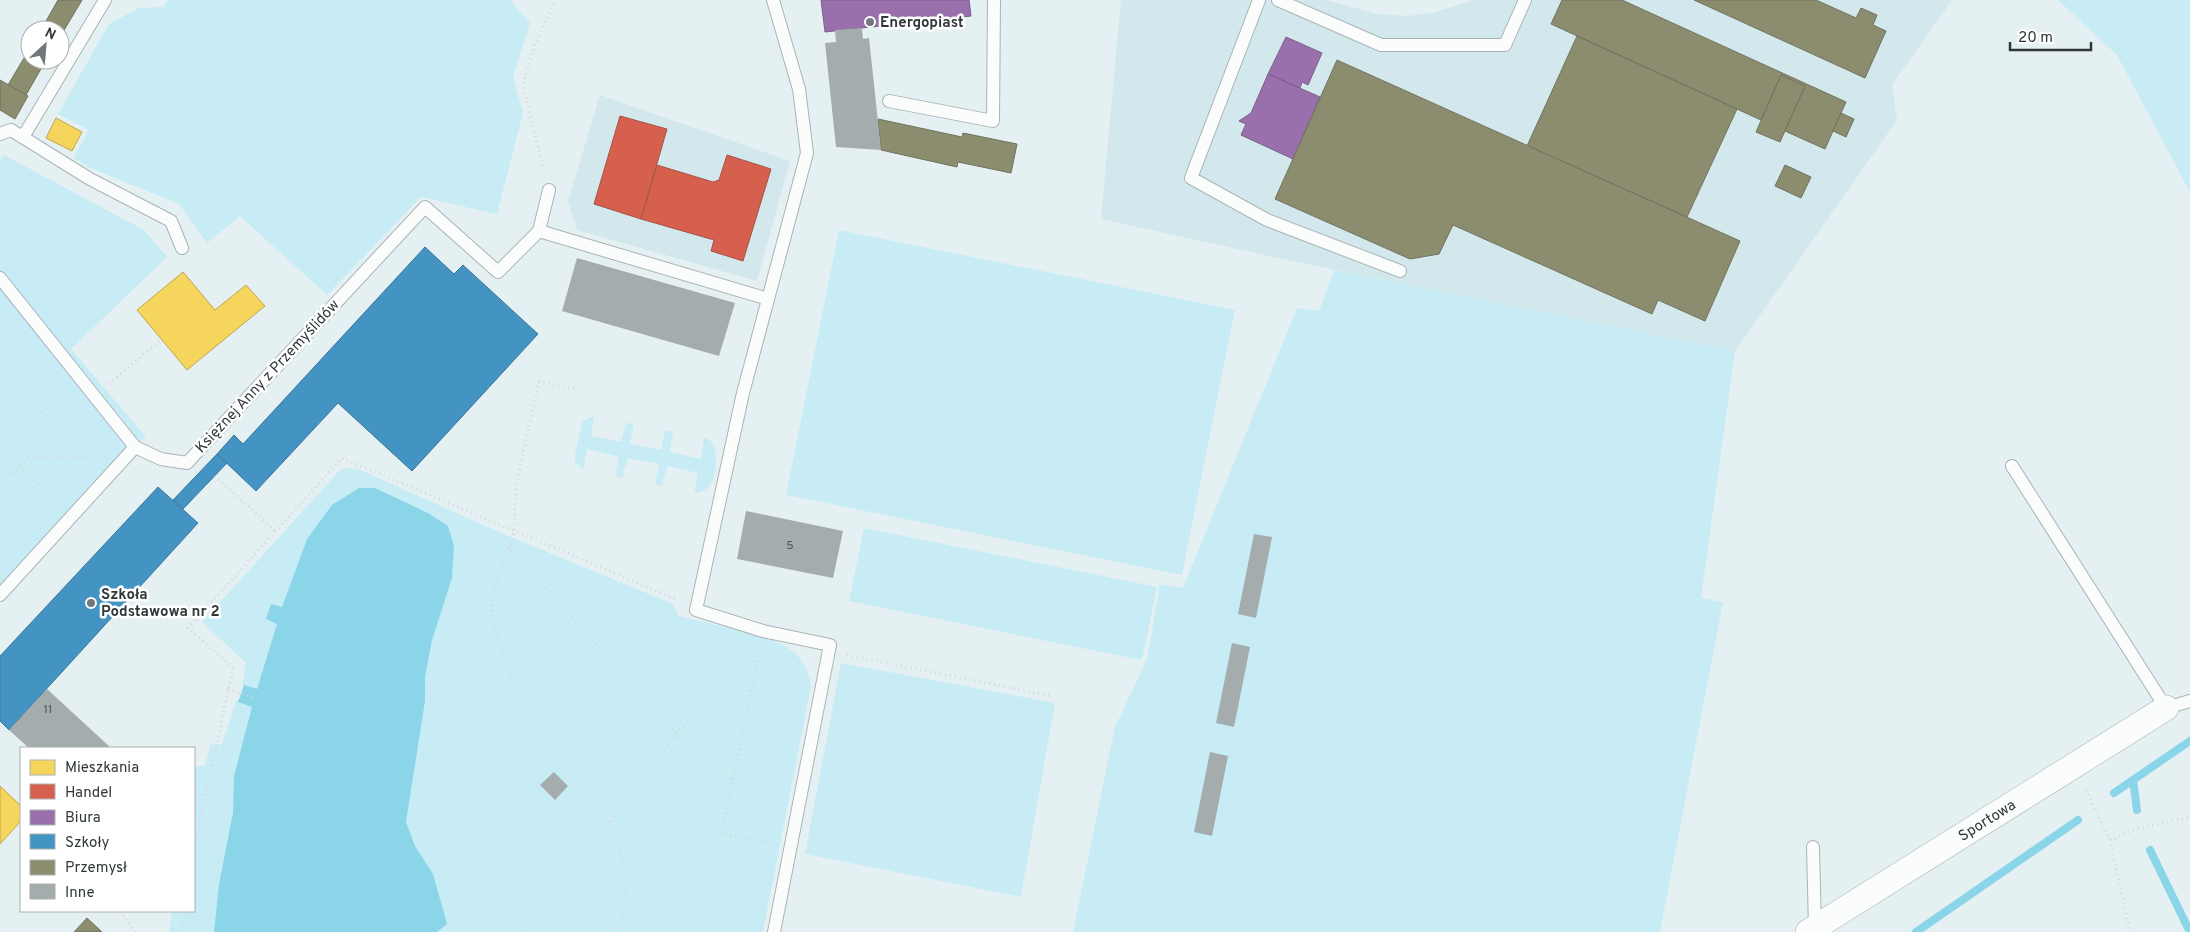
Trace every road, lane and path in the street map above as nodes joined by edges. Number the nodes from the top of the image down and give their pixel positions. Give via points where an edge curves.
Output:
1 (106, 0) edge
2 (555, 0) edge
3 (773, 0) edge
4 (994, 0) edge
5 (1260, 0) edge
6 (1278, 0) edge
7 (1525, 0) edge
8 (889, 100) dead end
9 (0, 134) edge
10 (23, 137) junction
11 (549, 190) joint
12 (539, 231) junction
13 (182, 248) dead end
14 (1400, 271) dead end
15 (0, 278) edge
16 (768, 299) junction
17 (43, 332) junction
18 (162, 339) dead end
19 (574, 389) dead end
20 (95, 396) junction
21 (0, 428) edge
22 (136, 447) junction
23 (29, 457) junction
24 (88, 457) junction
25 (0, 462) edge
26 (20, 466) junction
27 (2012, 466) dead end
28 (109, 476) junction
29 (214, 476) dead end
30 (72, 516) junction
31 (514, 530) junction
32 (276, 532) junction
33 (508, 547) junction
34 (0, 595) edge
35 (696, 610) junction
36 (763, 631) junction
37 (829, 652) junction
38 (228, 689) junction
39 (1052, 696) dead end
40 (256, 698) dead end
41 (2190, 701) edge
42 (2166, 708) junction
43 (677, 734) junction
44 (733, 780) junction
45 (2090, 796) dead end
46 (2190, 817) edge
47 (609, 822) junction
48 (2110, 840) junction
49 (195, 844) edge
50 (791, 847) junction
51 (1813, 847) dead end
52 (121, 912) edge
53 (185, 912) edge
54 (1812, 930) edge
55 (135, 932) edge
56 (183, 932) edge
57 (524, 932) edge
58 (619, 932) edge
59 (774, 932) edge
60 (2130, 932) edge

1 - 10 lane
2 - 11 path via 535,44 523,84
3 - 16 lane via 799,89 807,153
4 - 8 lane via 993,121
5 - 14 lane via 1191,178 1267,220
6 - 7 lane via 1381,46 1410,46 1505,45
9 - 10 lane via 11,130
10 - 13 lane via 90,179 171,221
11 - 12 lane
12 - 16 lane
12 - 22 lane, Księżnej Anny z Przemyślidów via 498,272 425,207 187,463 161,459
15 - 17 lane, Księżnej Anny z Przemyślidów
16 - 35 lane via 742,393
17 - 20 lane, Księżnej Anny z Przemyślidów
17 - 24 path via 4,376
18 - 20 path
19 - 31 path via 539,382 515,500
20 - 22 lane, Księżnej Anny z Przemyślidów
21 - 23 path
22 - 28 lane
23 - 24 path
23 - 26 path
24 - 28 path
25 - 26 path via 12,474
26 - 30 path
27 - 42 lane
28 - 30 lane
29 - 32 path
30 - 34 lane
31 - 32 path via 342,458
31 - 33 path
31 - 35 path via 660,591
32 - 38 path via 188,628 233,668
33 - 43 path
33 - 47 path via 492,596 494,629 500,646 530,717 557,762
35 - 36 lane
36 - 37 lane via 830,645
36 - 43 path
36 - 44 path
37 - 39 path
37 - 50 lane
38 - 40 path
38 - 49 path
41 - 42 lane
42 - 54 street, Sportowa
43 - 44 path
43 - 47 path
44 - 50 path via 722,834
45 - 48 path
46 - 48 path via 2138,829
47 - 57 path
47 - 58 path via 621,848 624,884
48 - 60 path
50 - 59 lane
51 - 54 lane
52 - 55 path
53 - 56 path

